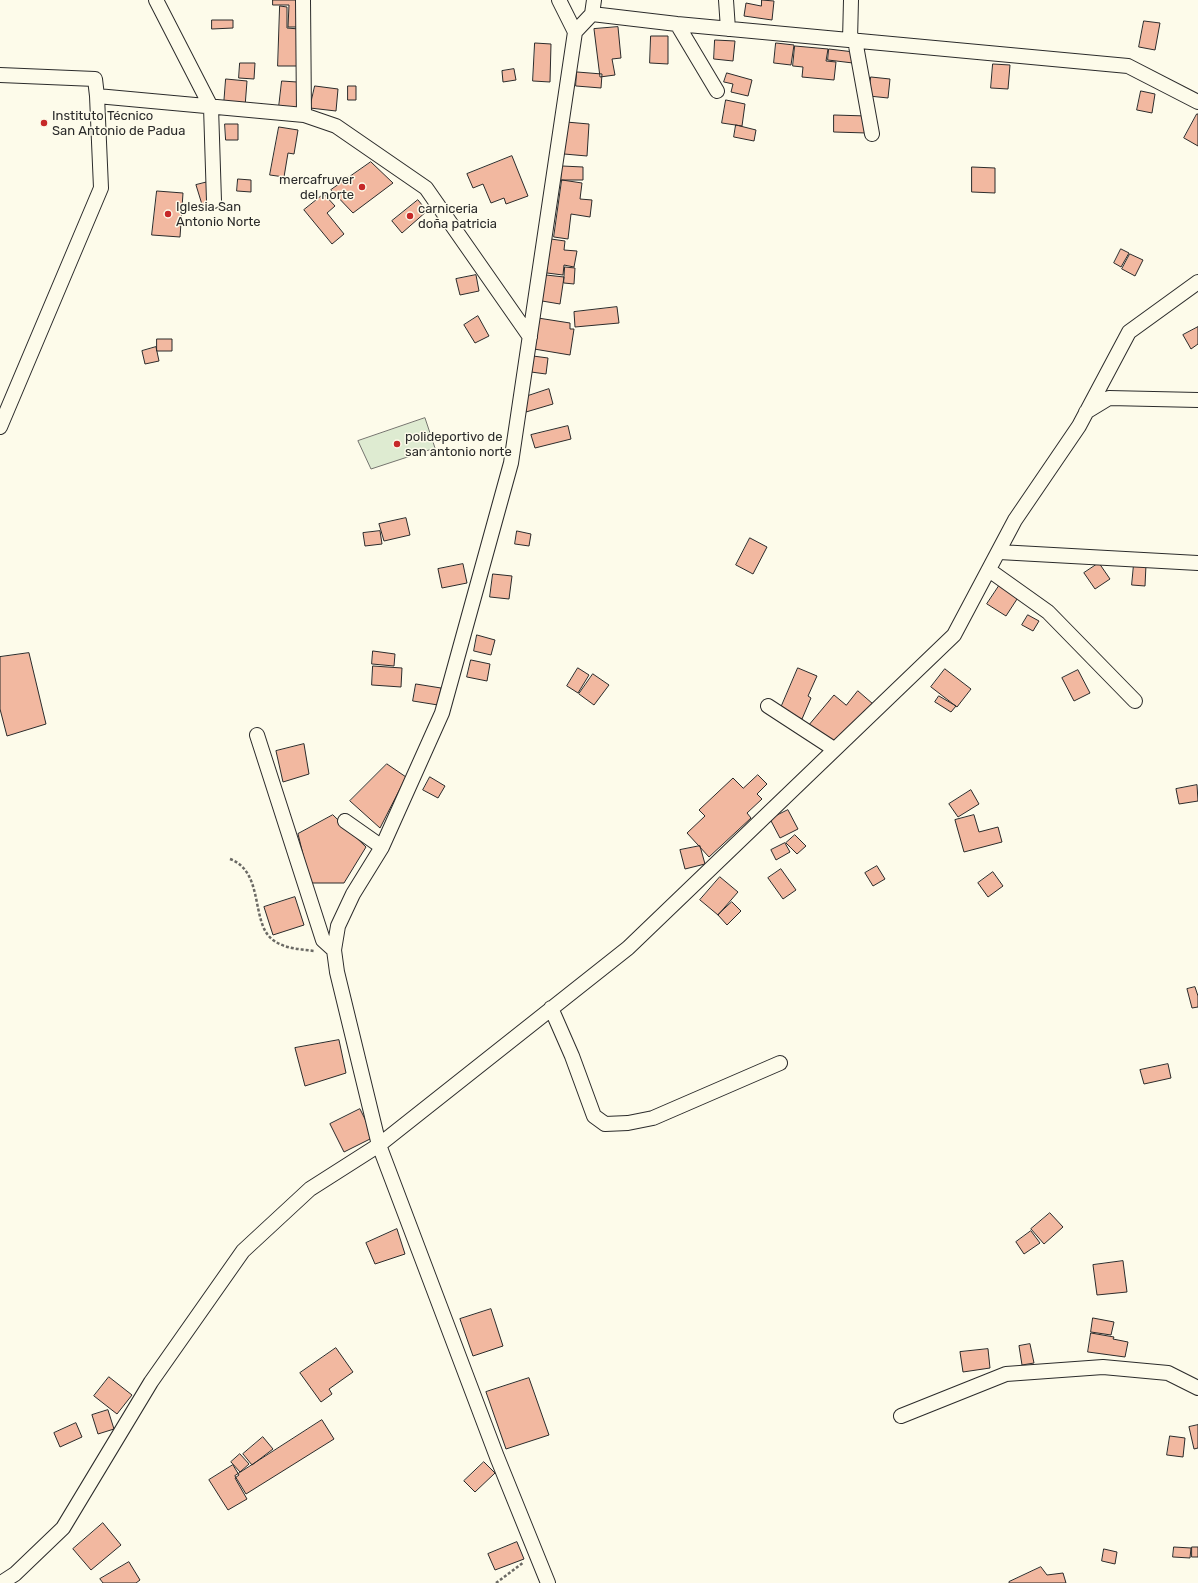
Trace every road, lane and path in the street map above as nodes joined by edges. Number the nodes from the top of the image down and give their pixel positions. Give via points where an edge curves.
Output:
1 (156, 0) edge
2 (303, 0) edge
3 (559, 0) edge
4 (594, 0) edge
5 (726, 0) edge
6 (851, 0) edge
7 (592, 14) junction
8 (677, 24) junction
9 (728, 29) junction
10 (575, 32) junction
11 (853, 40) junction
12 (0, 75) edge
13 (717, 90) dead end
14 (97, 96) junction
15 (1198, 102) edge
16 (211, 107) junction
17 (304, 115) junction
18 (872, 134) dead end
19 (214, 201) dead end
20 (1198, 282) edge
21 (530, 337) junction
22 (1198, 400) edge
23 (1086, 413) junction
24 (0, 427) edge
25 (998, 552) junction
26 (1198, 563) edge
27 (989, 570) junction
28 (1135, 701) dead end
29 (768, 706) dead end
30 (257, 735) dead end
31 (834, 749) junction
32 (345, 821) dead end
33 (382, 847) junction
34 (230, 858) dead end
35 (334, 950) junction
36 (551, 1008) junction
37 (780, 1063) dead end
38 (379, 1145) junction
39 (1198, 1388) edge
40 (901, 1416) dead end
41 (536, 1553) junction
42 (1, 1583) edge
43 (496, 1583) edge
44 (548, 1583) edge

1 - 16 street
2 - 17 street
3 - 10 street
4 - 7 street
5 - 9 street
6 - 11 street
7 - 8 street
7 - 10 street
8 - 9 street
8 - 13 street
9 - 11 street
10 - 21 street
11 - 15 street via 1128,66
11 - 18 street
12 - 14 street via 95,79
14 - 16 street
14 - 24 street via 101,188
16 - 17 street
16 - 19 street
17 - 21 street via 336,126 426,188
20 - 23 street via 1129,332
21 - 33 street via 511,463 442,712
22 - 23 street via 1109,398
23 - 25 street via 1015,520
25 - 26 street
25 - 27 street
27 - 28 street via 1048,612
27 - 31 street via 954,635
29 - 31 street
30 - 35 street via 323,940
31 - 36 street via 628,948
32 - 33 street
33 - 35 street via 341,919
34 - 35 path via 246,871 256,892 262,923 272,940 287,947 325,952
35 - 38 street via 337,972
36 - 37 street via 594,1116 604,1124 653,1118
36 - 38 street
38 - 41 street
38 - 42 street via 310,1189 243,1251 151,1382 63,1528 15,1574
39 - 40 street via 1168,1373 1103,1367 1006,1374
41 - 43 path
41 - 44 street

